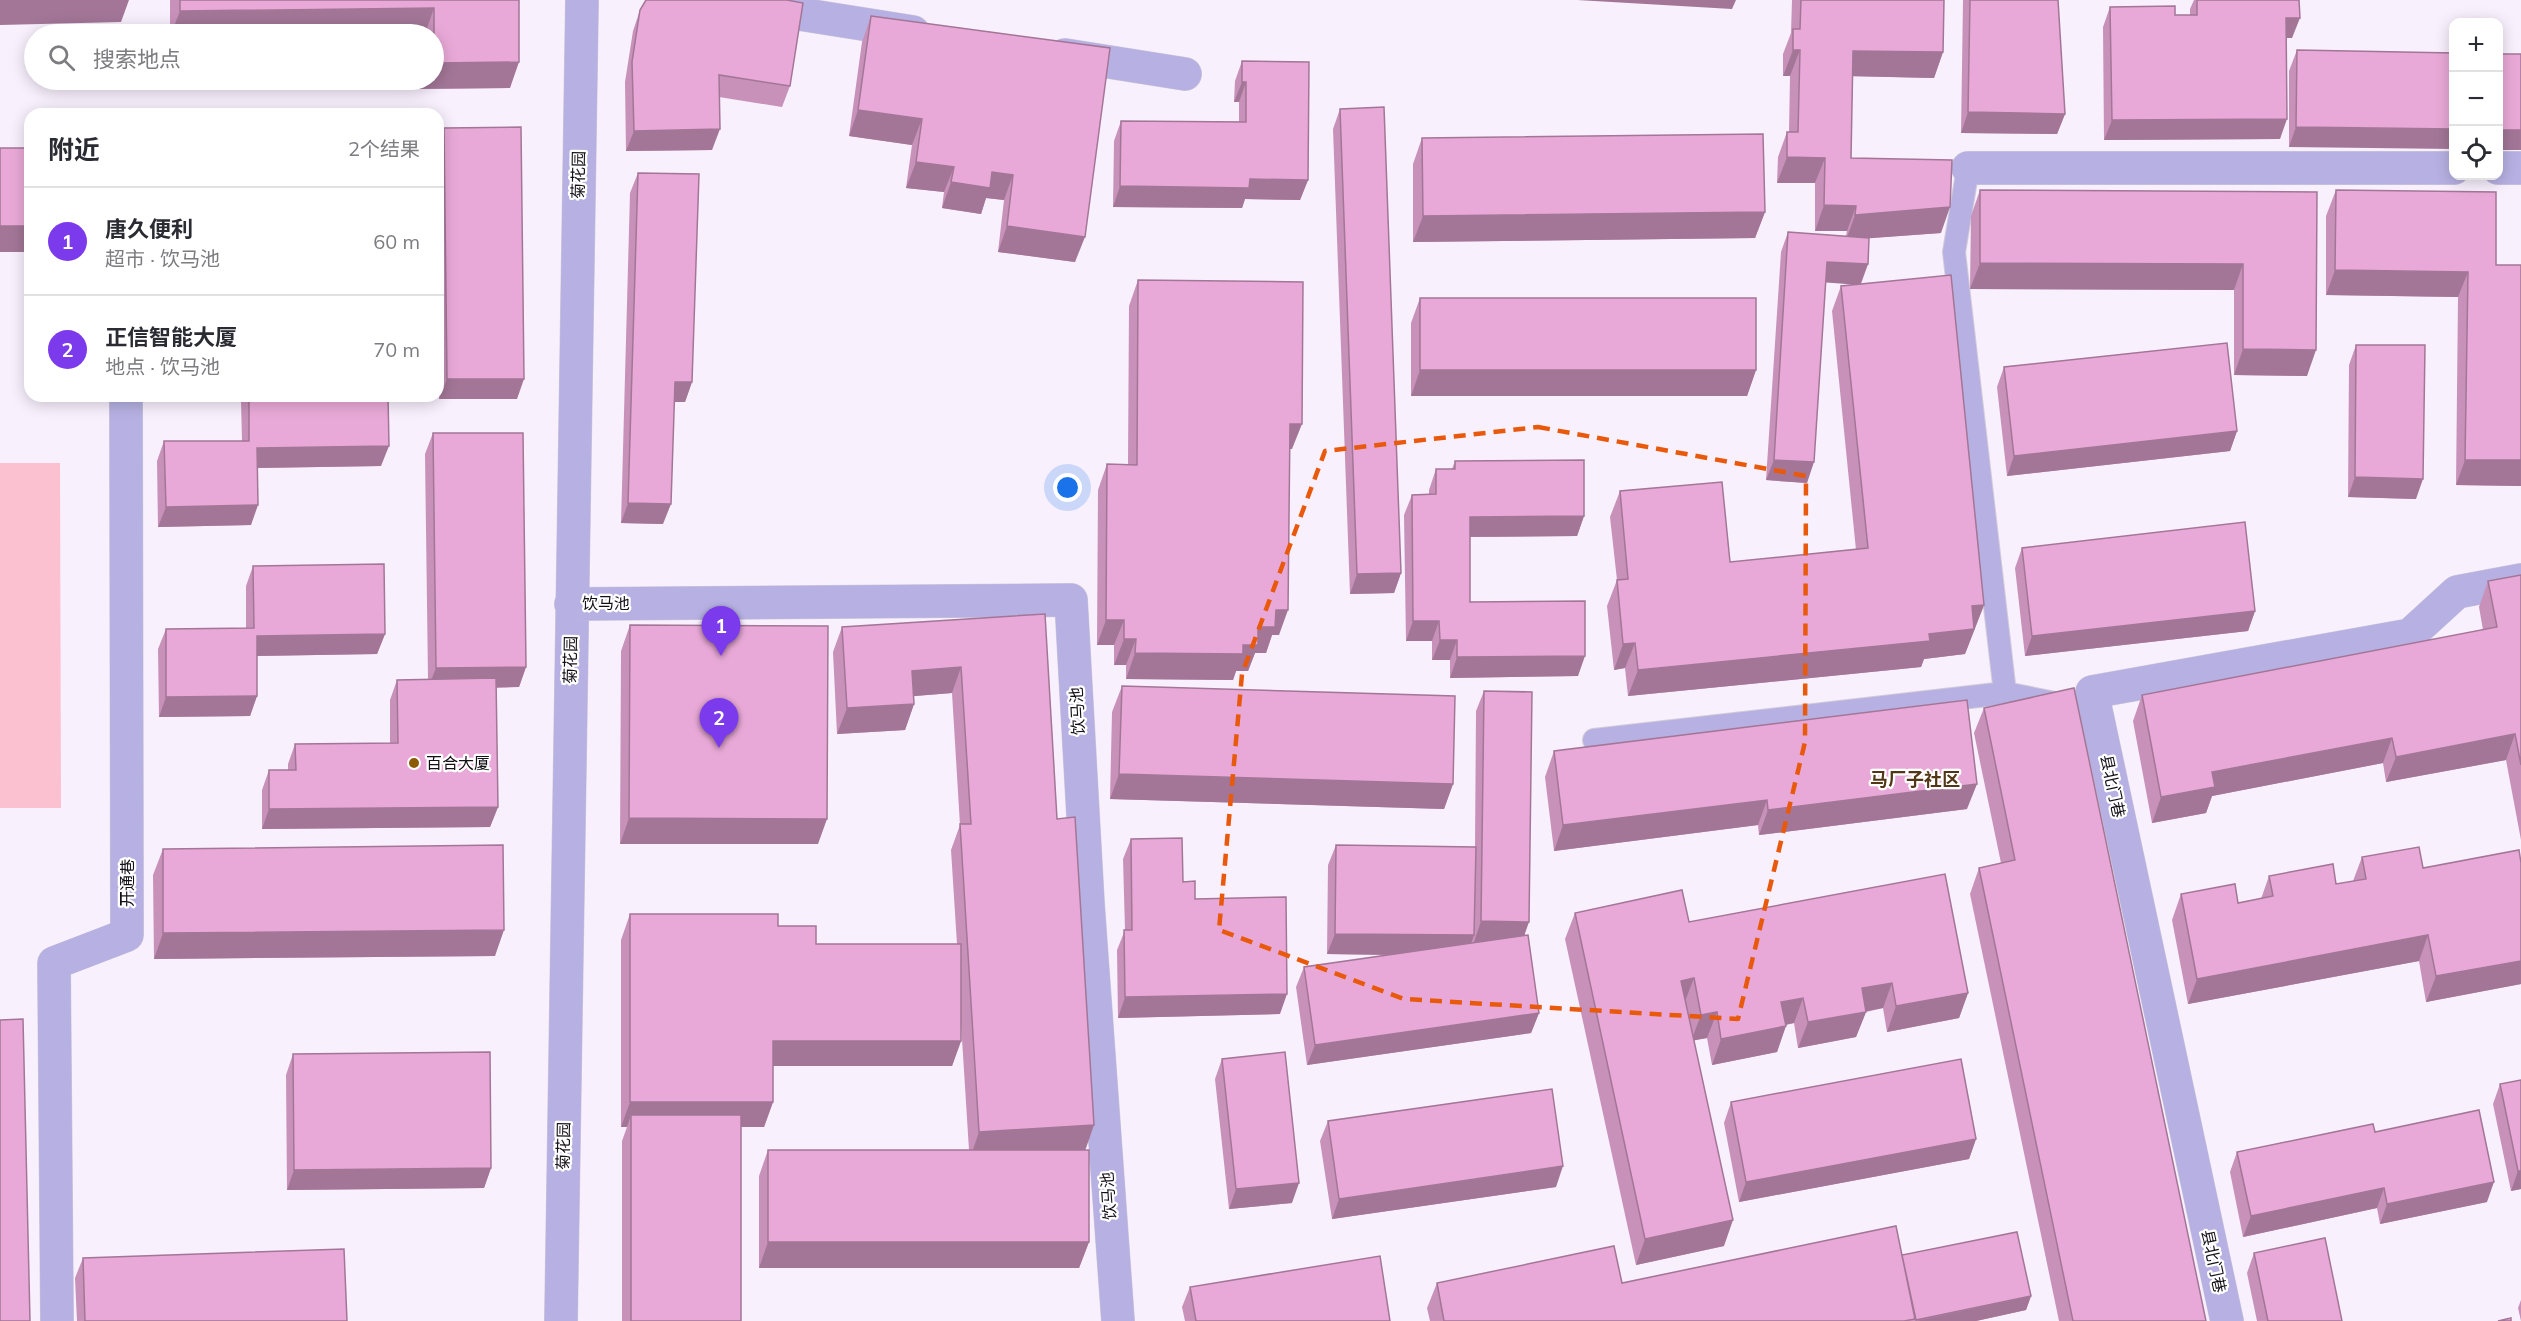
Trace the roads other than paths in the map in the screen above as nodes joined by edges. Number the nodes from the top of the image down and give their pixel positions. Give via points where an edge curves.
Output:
1 (582, 0) edge
2 (711, 0) edge
3 (942, 36) edge
4 (1035, 51) edge
5 (1185, 74) dead end
6 (1968, 168) joint
7 (2449, 168) edge
8 (2503, 168) edge
9 (2521, 168) edge
10 (126, 402) edge
11 (2521, 580) edge
12 (571, 604) junction
13 (2005, 693) junction
14 (2097, 711) junction
15 (1594, 740) dead end
16 (57, 1321) edge
17 (561, 1321) edge
18 (1118, 1321) edge
19 (2227, 1321) edge

1 - 12 street, 菊花园
2 - 3 street
4 - 5 street
6 - 7 street
6 - 13 lane via 1954,252
8 - 9 street
10 - 16 street, 开通巷 via 127,934 54,963
11 - 14 street, 县北门巷 via 2457,592 2410,635 2092,692
12 - 17 street, 菊花园
12 - 18 street, 饮马池 via 1071,600
13 - 14 lane
13 - 15 lane
14 - 19 street, 县北门巷

